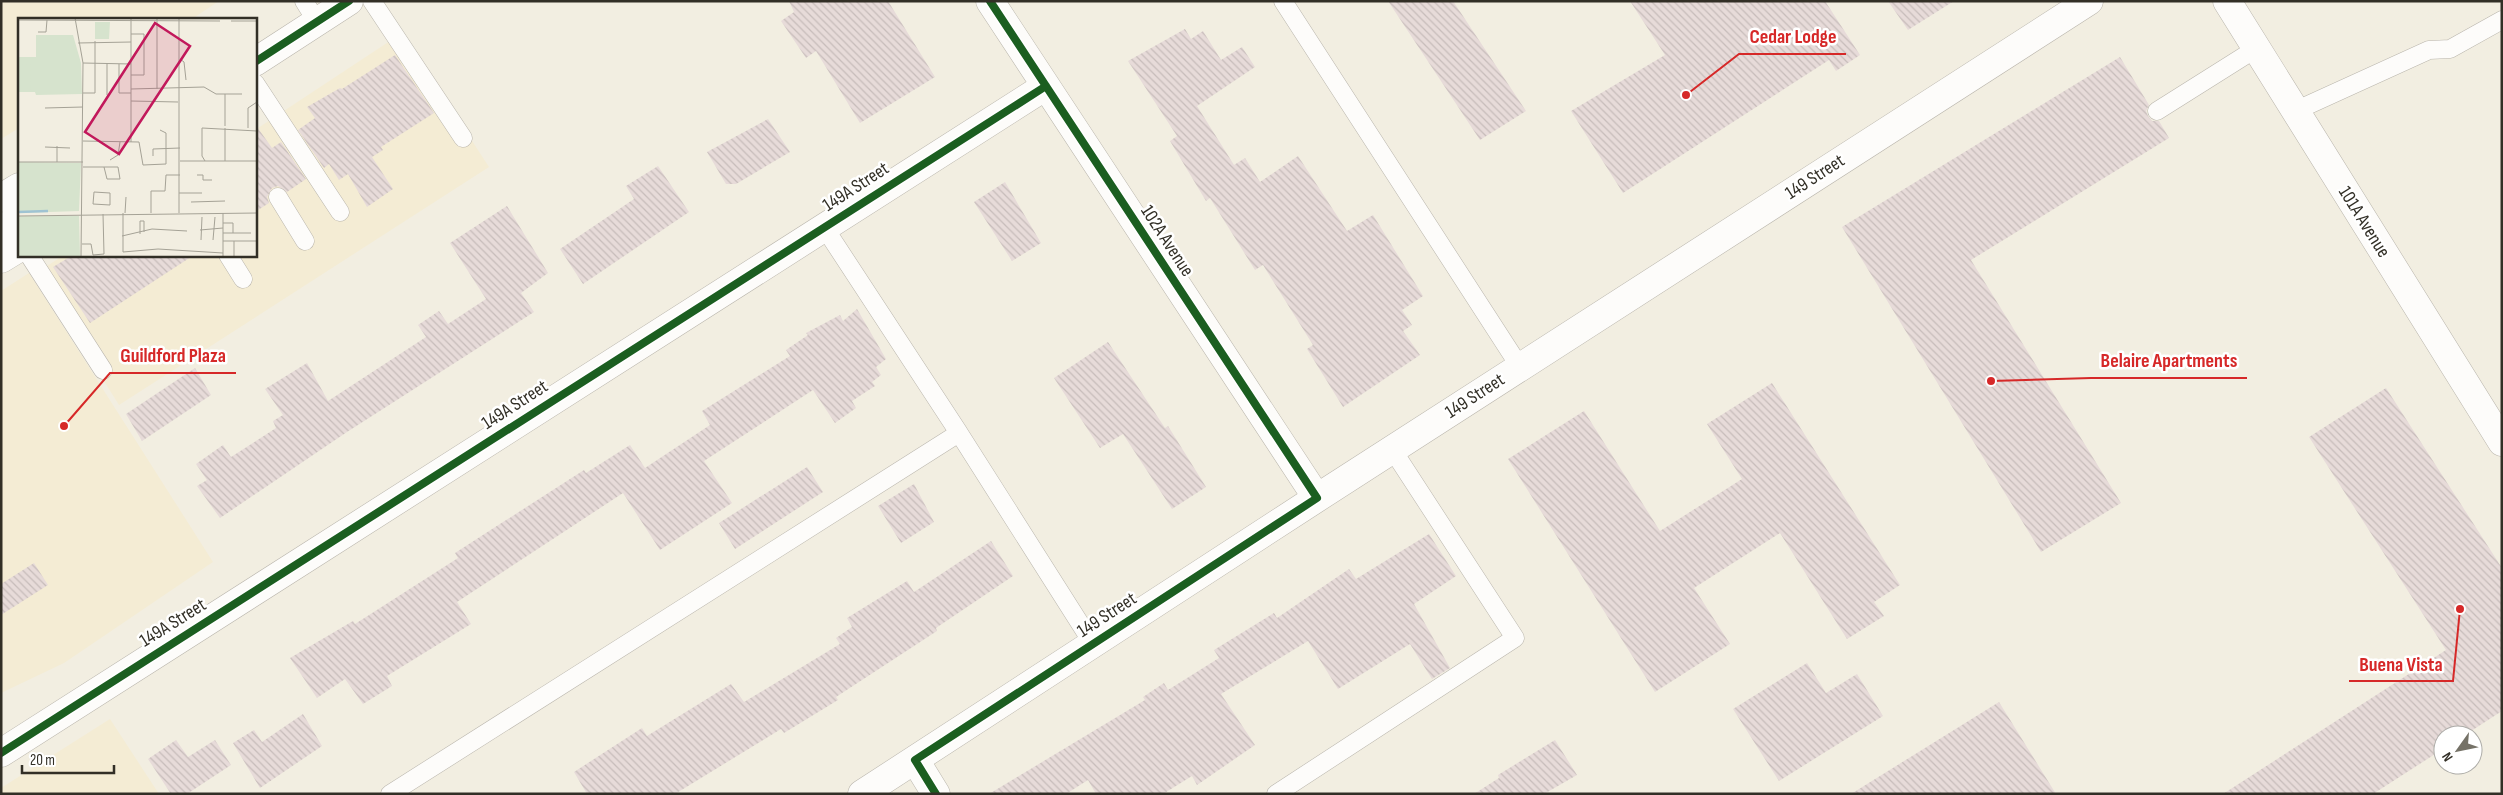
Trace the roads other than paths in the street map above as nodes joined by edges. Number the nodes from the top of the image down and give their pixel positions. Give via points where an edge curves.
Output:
1 (349, 1) edge
2 (372, 1) edge
3 (990, 1) edge
4 (1283, 1) edge
5 (2089, 1) edge
6 (2227, 1) edge
7 (311, 12) edge
8 (2502, 20) edge
9 (2256, 48) junction
10 (256, 61) edge
11 (256, 85) edge
12 (1046, 86) junction
13 (2157, 111) dead end
14 (2295, 111) junction
15 (463, 138) dead end
16 (18, 188) edge
17 (278, 197) dead end
18 (1, 198) edge
19 (340, 212) dead end
20 (18, 219) edge
21 (824, 227) junction
22 (1, 230) edge
23 (305, 241) dead end
24 (18, 249) edge
25 (29, 256) edge
26 (229, 256) edge
27 (1, 259) edge
28 (243, 279) dead end
29 (1520, 367) junction
30 (103, 370) dead end
31 (959, 432) junction
32 (2502, 442) edge
33 (1392, 449) junction
34 (1317, 498) junction
35 (1093, 644) junction
36 (1, 752) edge
37 (915, 760) junction
38 (390, 794) edge
39 (862, 794) edge
40 (936, 794) edge
41 (1276, 794) edge

1 - 7 street
2 - 15 lane
3 - 12 street, 102A Avenue
4 - 29 lane
5 - 29 street, 149 Street
6 - 9 street, 101A Avenue
7 - 10 street
8 - 14 lane via 2450,49 2429,50
9 - 13 lane
9 - 14 street, 101A Avenue
11 - 19 lane
12 - 21 street, 149A Street
12 - 34 street, 102A Avenue
14 - 32 street, 101A Avenue
16 - 18 street
17 - 23 lane
20 - 22 street
21 - 31 lane
21 - 36 street, 149A Street
24 - 27 street
25 - 30 lane
26 - 28 lane
29 - 33 street, 149 Street
31 - 35 lane
31 - 38 lane
33 - 34 street, 149 Street
33 - 41 lane via 1515,638
34 - 35 street, 149 Street
35 - 37 street, 149 Street
37 - 39 street, 149 Street
37 - 40 street

